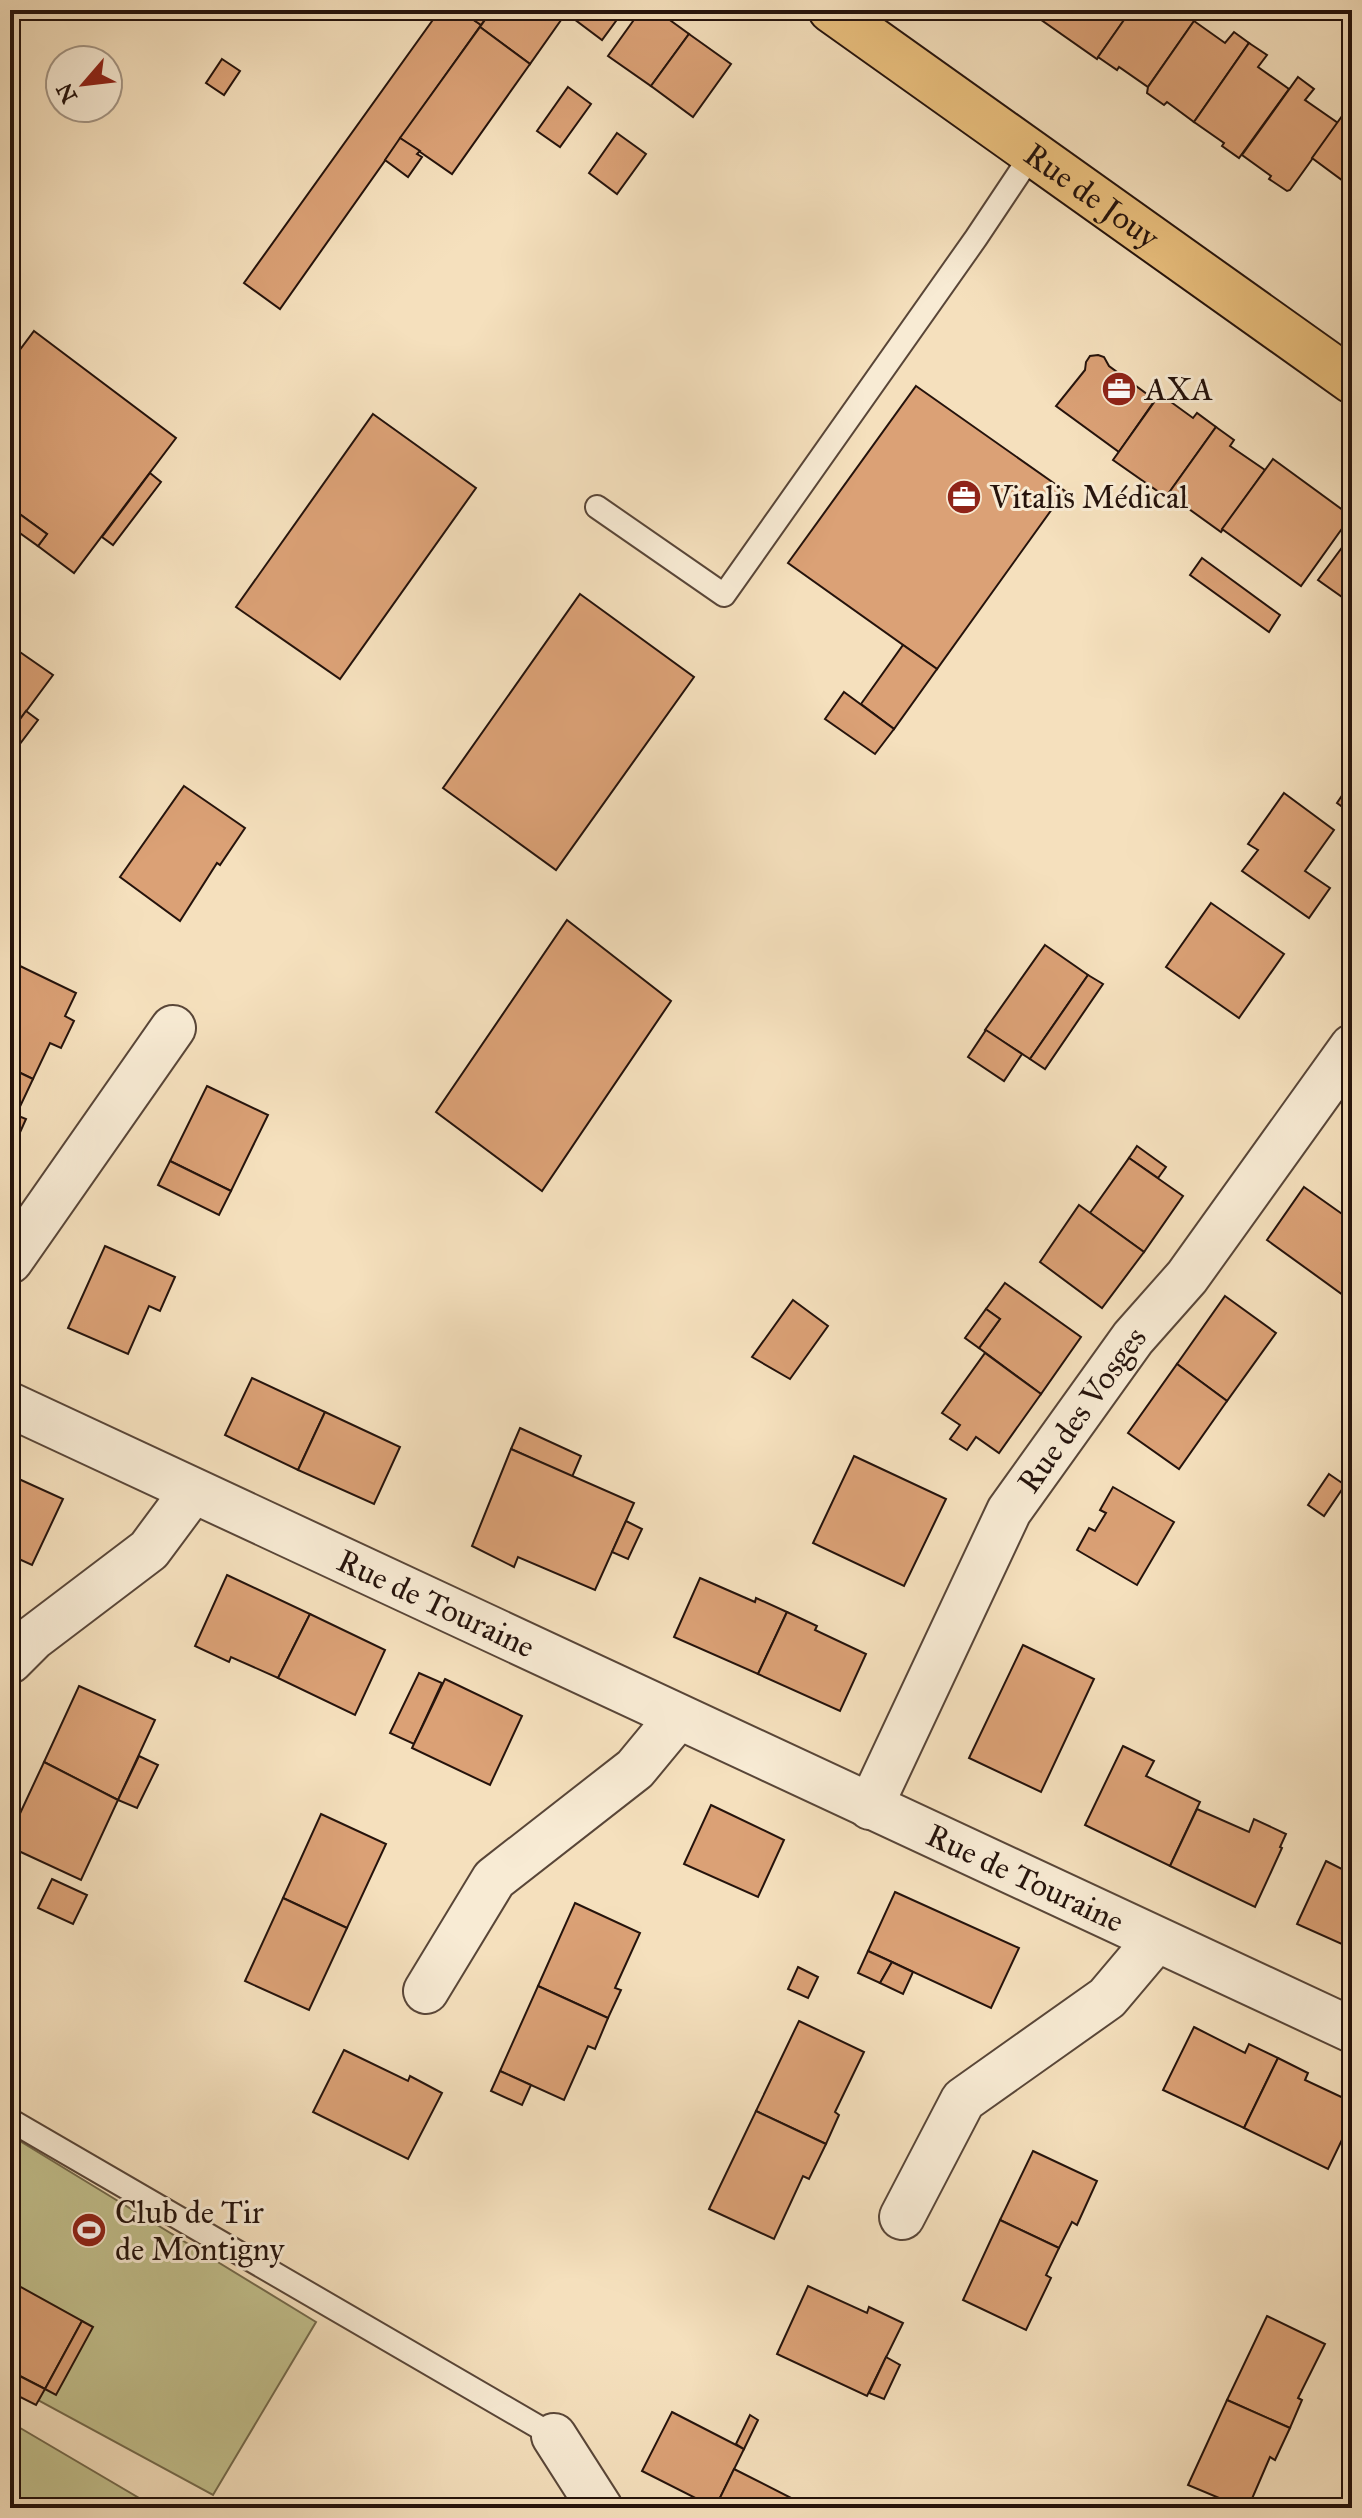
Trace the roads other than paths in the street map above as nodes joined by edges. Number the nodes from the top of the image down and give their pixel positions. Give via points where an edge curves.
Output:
1 (831, 10) edge
2 (1032, 154) junction
3 (1352, 381) edge
4 (597, 507) dead end
5 (173, 1028) dead end
6 (1352, 1047) edge
7 (10, 1261) edge
8 (10, 1405) edge
9 (192, 1492) junction
10 (10, 1661) edge
11 (678, 1717) junction
12 (870, 1807) junction
13 (1156, 1940) junction
14 (426, 1991) dead end
15 (1352, 2030) edge
16 (10, 2120) edge
17 (902, 2217) dead end
18 (554, 2436) joint
19 (600, 2508) edge

1 - 2 main road, Rue de Jouy
2 - 3 main road, Rue de Jouy
2 - 4 lane via 724,595
5 - 7 street
6 - 12 street, Rue des Vosges via 1187,1277 1133,1338 1009,1511
8 - 9 street, Rue de Touraine
9 - 10 street via 149,1550
9 - 11 street, Rue de Touraine
11 - 12 street, Rue de Touraine
11 - 14 street via 635,1769 494,1879
12 - 13 street, Rue de Touraine
13 - 15 street, Rue de Touraine
13 - 17 street, Rue de Touraine via 1107,1998 963,2100
16 - 18 lane
18 - 19 street

